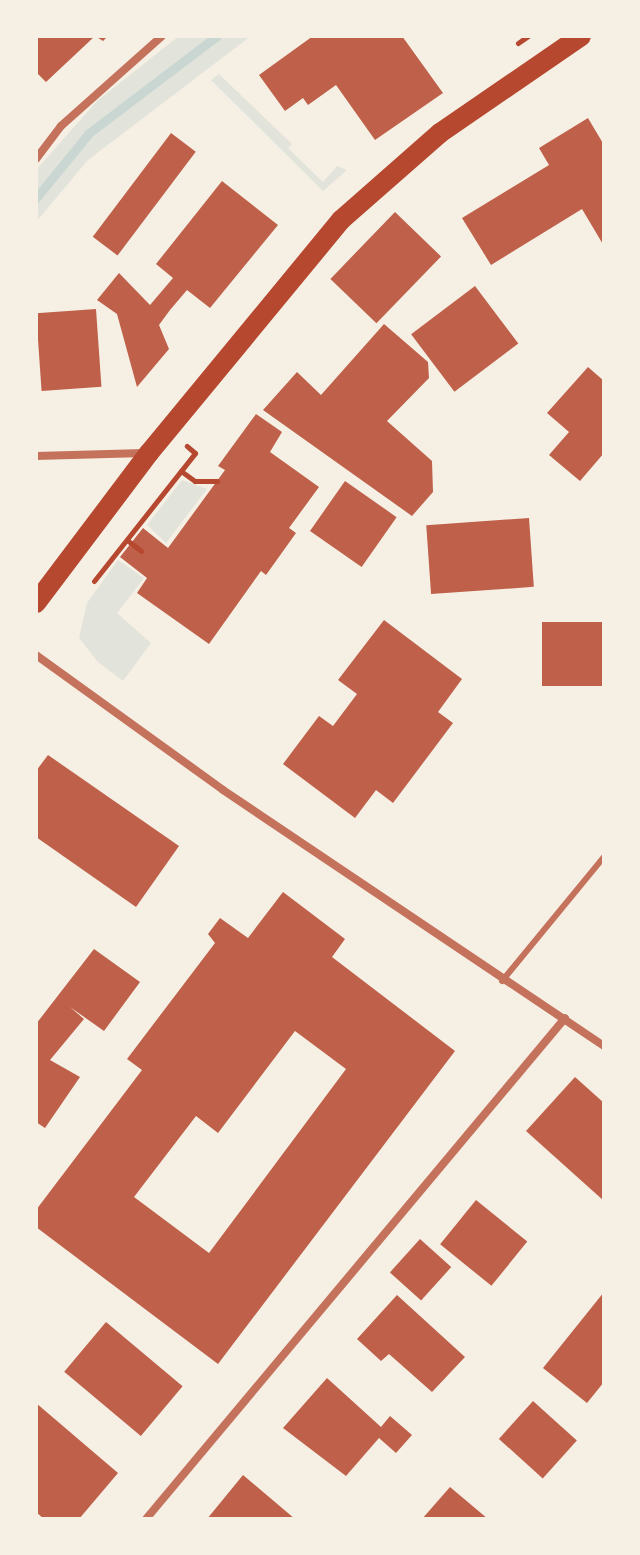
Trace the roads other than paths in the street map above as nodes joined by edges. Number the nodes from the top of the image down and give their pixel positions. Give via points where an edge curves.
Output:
1 (162, 36) edge
2 (581, 36) edge
3 (36, 159) edge
4 (149, 453) junction
5 (36, 456) edge
6 (36, 603) edge
7 (36, 655) edge
8 (604, 857) edge
9 (502, 981) junction
10 (565, 1018) junction
11 (604, 1046) edge
12 (146, 1519) edge

1 - 3 street via 61,126
2 - 4 main road via 440,133 341,220
4 - 5 street
4 - 6 main road
7 - 9 street
8 - 9 lane
9 - 10 street
10 - 11 street
10 - 12 street

